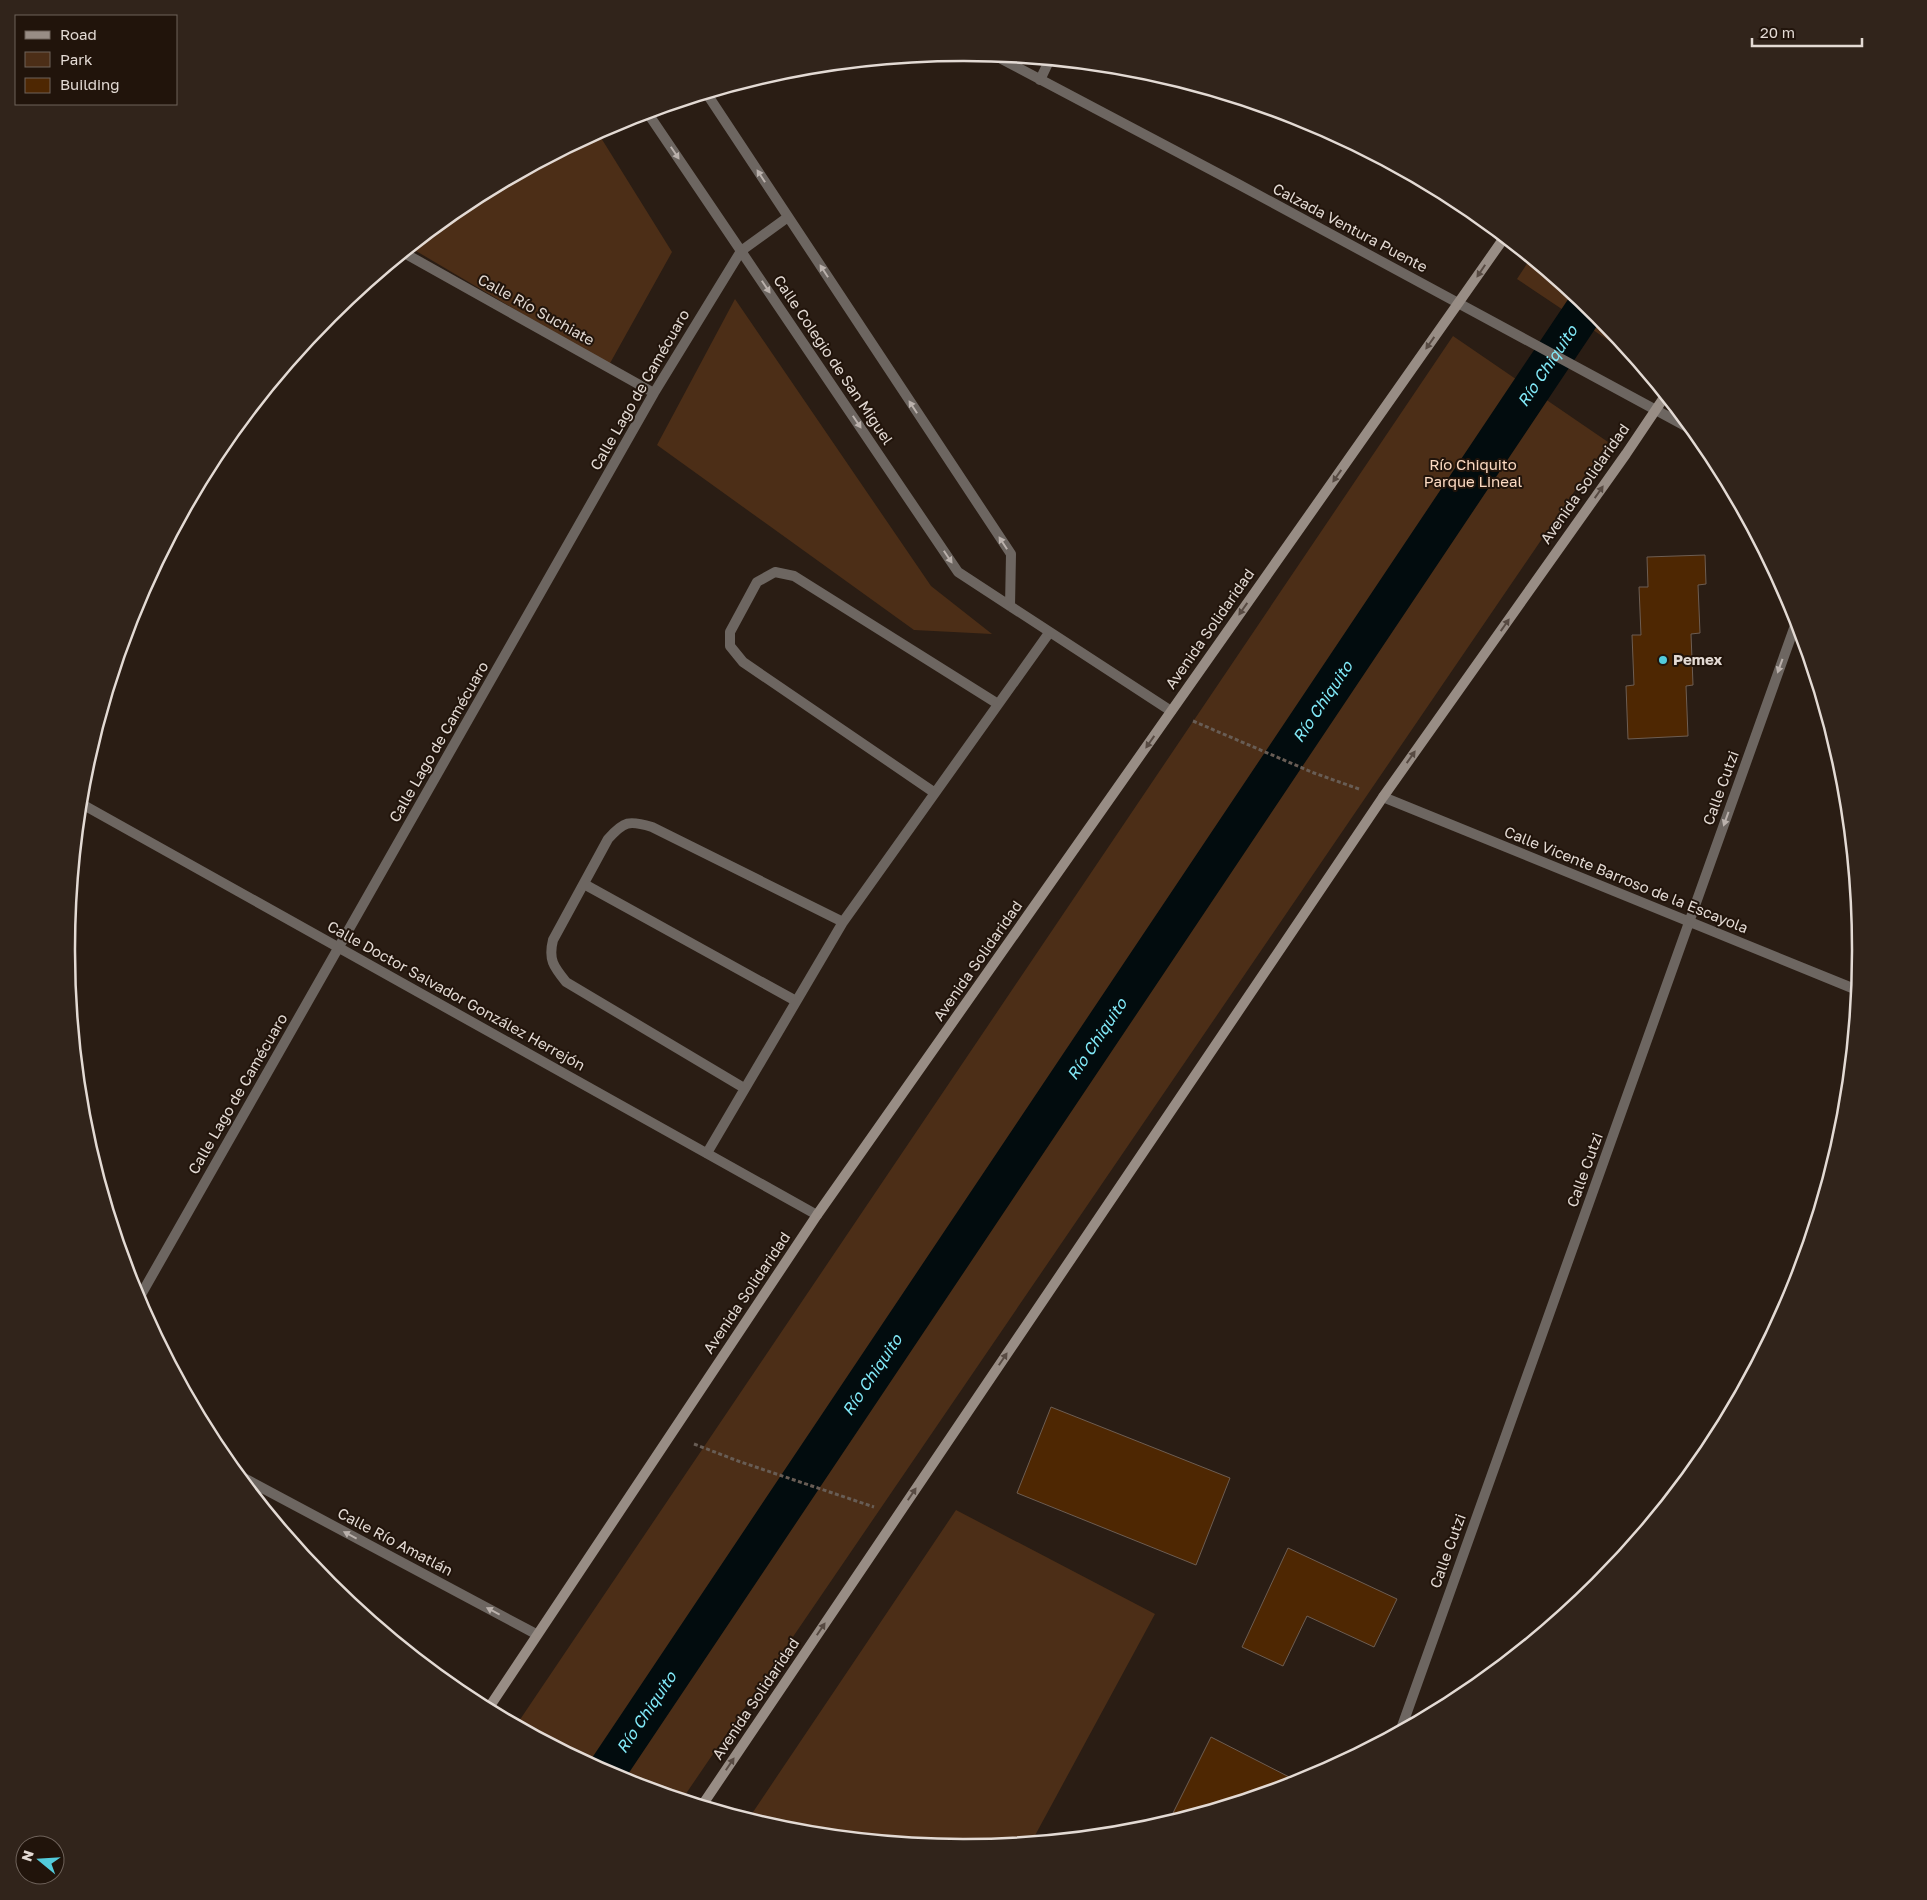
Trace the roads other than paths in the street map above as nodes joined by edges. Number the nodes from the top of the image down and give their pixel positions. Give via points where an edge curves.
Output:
1 (1006, 62) edge
2 (1047, 66) edge
3 (1040, 80) junction
4 (710, 99) edge
5 (652, 118) edge
6 (788, 217) junction
7 (1501, 242) edge
8 (741, 251) junction
9 (409, 256) edge
10 (1458, 304) junction
11 (654, 393) junction
12 (1662, 400) edge
13 (1655, 410) junction
14 (1678, 422) edge
15 (1010, 606) junction
16 (1793, 631) edge
17 (1049, 633) junction
18 (998, 704) junction
19 (1171, 711) junction
20 (935, 793) junction
21 (1383, 797) junction
22 (87, 807) edge
23 (584, 884) junction
24 (843, 922) junction
25 (1689, 922) junction
26 (340, 947) junction
27 (1851, 987) edge
28 (796, 1002) junction
29 (744, 1088) junction
30 (707, 1153) junction
31 (817, 1215) junction
32 (143, 1292) edge
33 (252, 1482) edge
34 (536, 1634) junction
35 (492, 1703) edge
36 (1403, 1722) edge
37 (706, 1800) edge

1 - 3 street, Calzada Ventura Puente
2 - 3 street
3 - 10 street, Calzada Ventura Puente
6 -> 4 street
5 -> 8 street, Calle Colegio de San Miguel
6 - 8 street, Calle Lago de Camécuaro
15 -> 6 street via 1010,554
7 -> 10 main road, Avenida Solidaridad
8 - 11 street, Calle Lago de Camécuaro
8 -> 15 street, Calle Colegio de San Miguel via 958,572
9 - 11 street, Calle Río Suchiate
10 - 13 street, Calzada Ventura Puente
10 -> 19 main road, Avenida Solidaridad
11 - 26 street, Calle Lago de Camécuaro
12 - 13 main road, Avenida Solidaridad
13 - 14 street, Calzada Ventura Puente
21 -> 13 main road, Avenida Solidaridad
15 - 17 street, Calle Colegio de San Miguel
16 -> 25 street, Calle Cutzi
17 - 18 street
17 - 19 street, Calle Colegio de San Miguel
18 - 20 street
18 - 20 street via 794,576 775,572 757,582 730,632 730,646 743,662
19 -> 31 main road, Avenida Solidaridad
20 - 24 street
21 - 25 street, Calle Vicente Barroso de la Escayola
37 -> 21 main road, Avenida Solidaridad
22 - 26 street, Calle Doctor Salvador González Herrejón
23 - 24 street via 608,839 620,826 636,822
23 - 28 street
23 - 29 street via 553,940 550,952 554,967 566,982
24 - 28 street
25 - 27 street, Calle Vicente Barroso de la Escayola
25 - 36 street, Calle Cutzi
26 - 30 street, Calle Doctor Salvador González Herrejón
26 - 32 street, Calle Lago de Camécuaro
28 - 29 street
29 - 30 street
30 - 31 street, Calle Doctor Salvador González Herrejón
31 - 34 main road, Avenida Solidaridad
34 -> 33 street, Calle Río Amatlán
34 - 35 main road, Avenida Solidaridad

